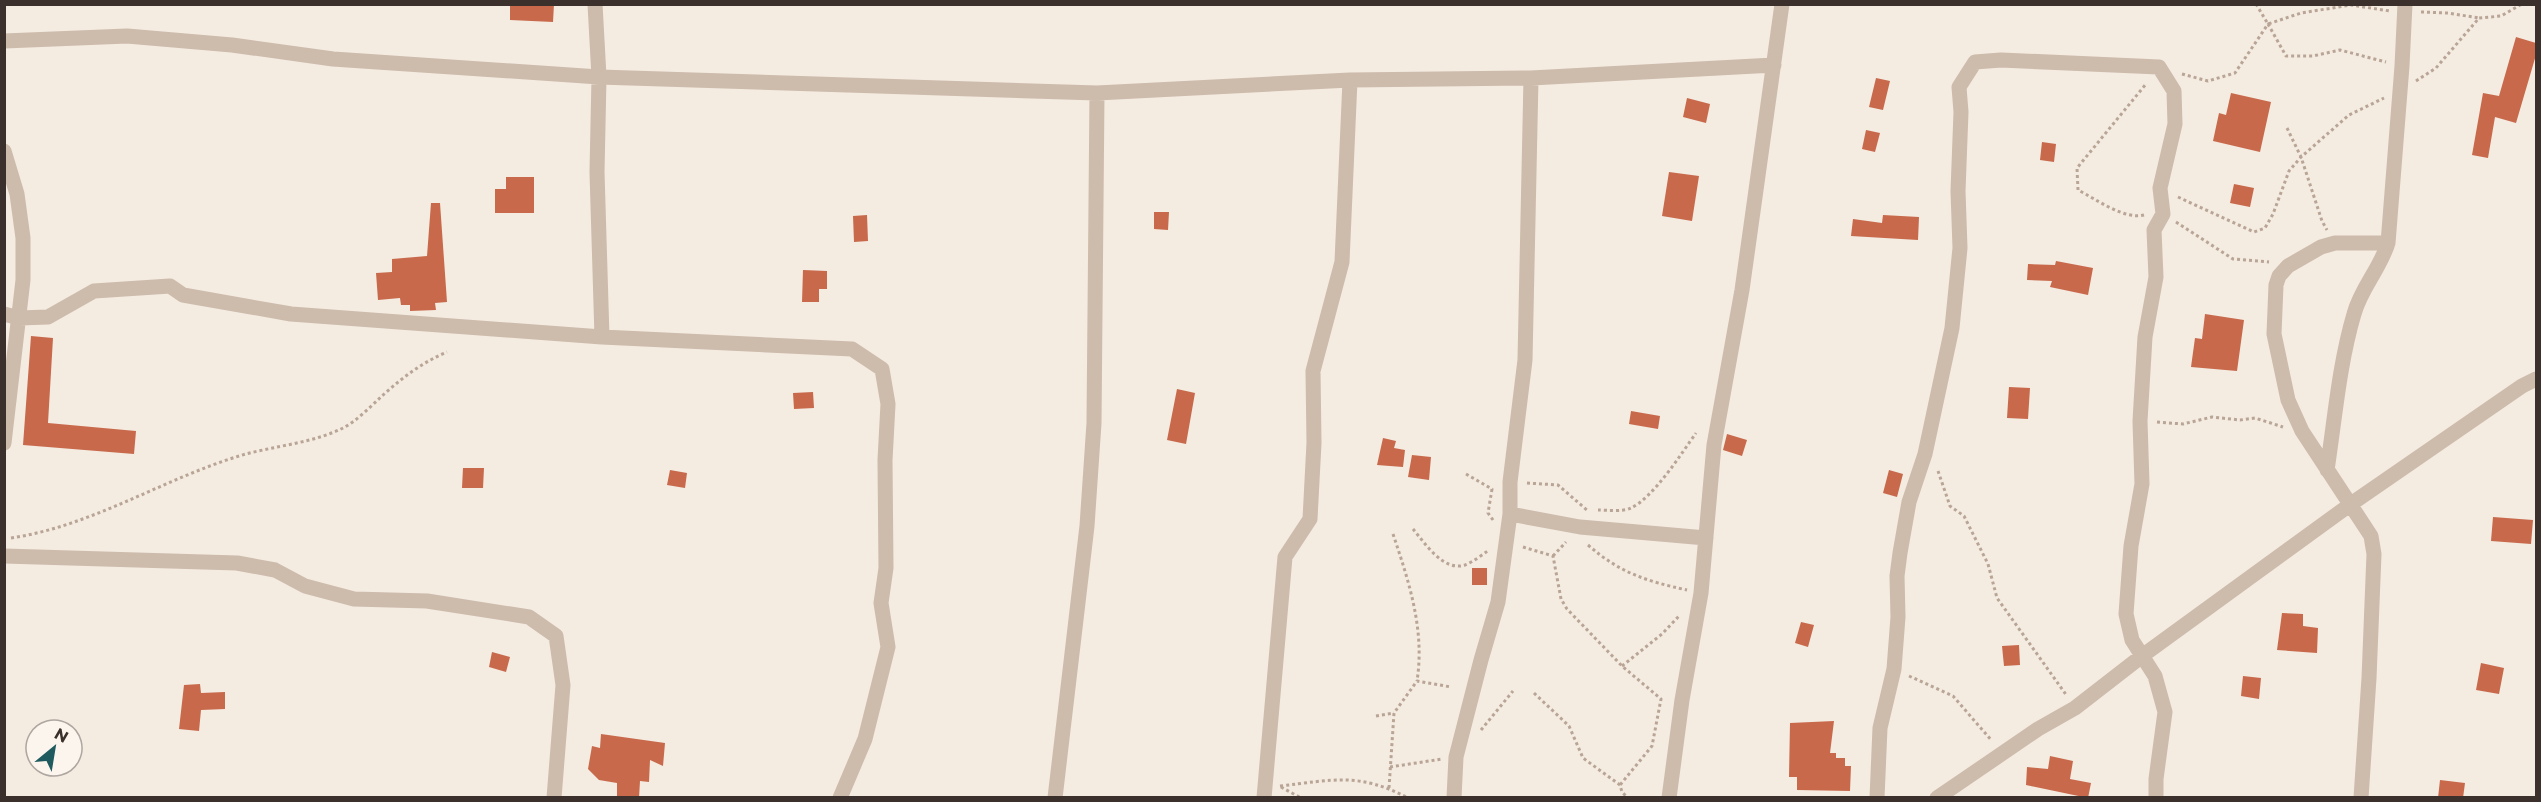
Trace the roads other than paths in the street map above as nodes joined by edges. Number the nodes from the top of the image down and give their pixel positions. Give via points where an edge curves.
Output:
1 (595, 4) edge
2 (1782, 4) edge
3 (2405, 8) edge
4 (4, 40) edge
5 (1774, 65) junction
6 (599, 77) junction
7 (1531, 78) junction
8 (1350, 80) junction
9 (1097, 93) junction
10 (4, 151) edge
11 (2388, 243) junction
12 (12, 316) edge
13 (602, 337) junction
14 (2536, 379) edge
15 (4, 443) edge
16 (2327, 470) junction
17 (2351, 504) junction
18 (1510, 514) junction
19 (1706, 538) junction
20 (4, 556) edge
21 (2142, 656) junction
22 (1940, 797) edge
23 (554, 798) edge
24 (840, 798) edge
25 (1055, 798) edge
26 (1264, 798) edge
27 (1454, 798) edge
28 (1668, 798) edge
29 (1877, 798) edge
30 (2156, 798) edge
31 (2361, 798) edge

1 - 6 street
2 - 5 street
3 - 11 street
4 - 6 street via 127,36 333,59
5 - 7 street
5 - 19 street via 1742,290 1714,445
6 - 9 street
6 - 13 street via 597,172
7 - 8 street
7 - 18 street via 1525,360 1510,482
8 - 9 street
8 - 26 street via 1342,262 1313,371 1310,519 1285,557
9 - 25 street via 1094,423 1087,526
10 - 12 street via 17,194 23,238 23,280
11 - 16 street via 2353,316 2335,403
11 - 16 street via 2335,243 2321,247 2288,266 2276,285 2274,334 2288,400
12 - 13 street via 48,317 93,291 170,286 183,295 291,314
12 - 15 street
13 - 24 street via 852,350 882,369 888,404 886,567 881,603 888,647 865,739
14 - 17 street
16 - 17 street
17 - 21 street
17 - 31 street via 2371,536 2374,554
18 - 19 street via 1580,527
18 - 27 street via 1498,602 1456,757
19 - 28 street via 1701,593
20 - 23 street via 237,563 275,570 305,586 354,599 427,601 529,617 556,636 563,685
21 - 22 street via 2075,708
21 - 29 street via 2132,640 2126,614 2142,484 2140,421 2145,336 2156,277 2154,230 2163,214 2160,188 2175,124 2174,91 2159,67 1975,62 1959,87 1960,248 1952,328 1900,553 1894,669 1880,728
21 - 30 street via 2155,676 2165,712

